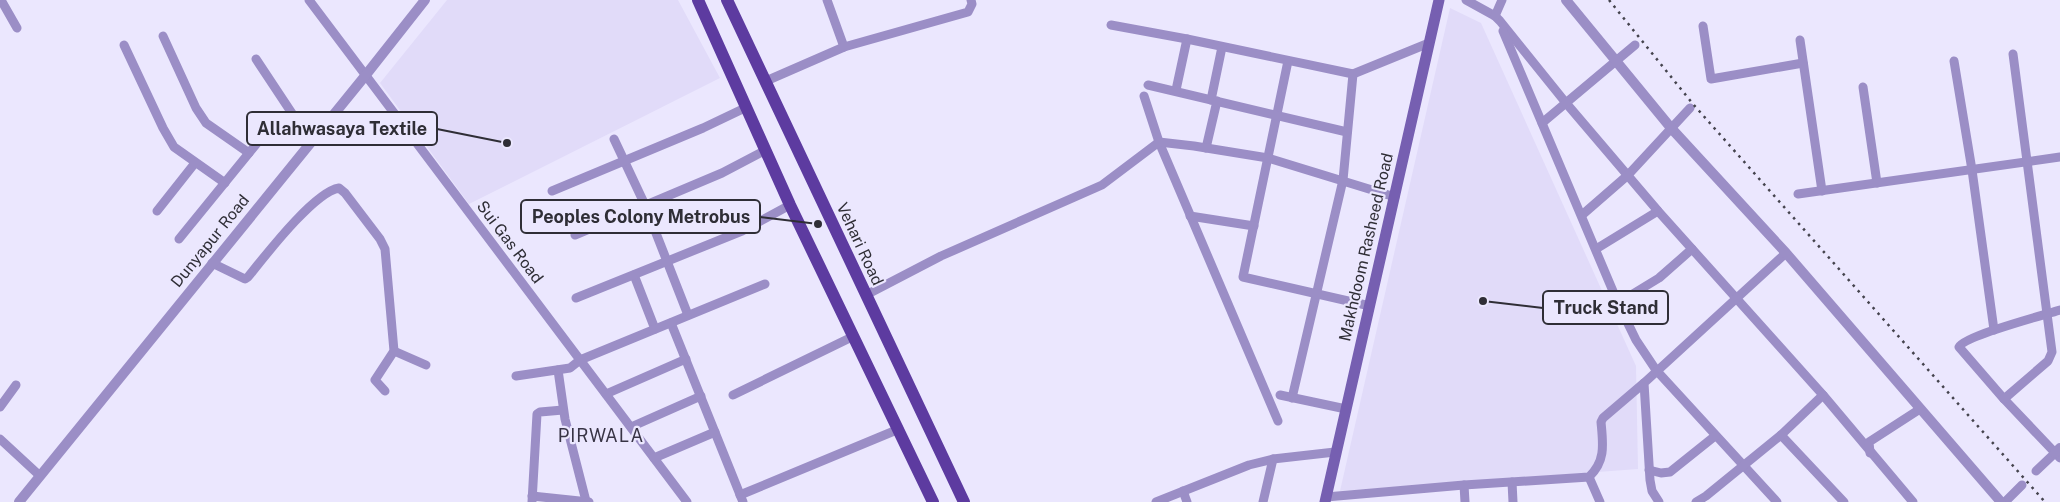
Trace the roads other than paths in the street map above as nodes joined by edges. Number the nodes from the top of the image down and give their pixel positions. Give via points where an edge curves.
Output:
1 (1, 0) edge
2 (309, 0) edge
3 (425, 0) edge
4 (698, 0) edge
5 (726, 0) edge
6 (826, 0) edge
7 (971, 0) edge
8 (1439, 0) edge
9 (1466, 0) edge
10 (1502, 0) edge
11 (1566, 0) edge
12 (1497, 19) junction
13 (1111, 25) dead end
14 (1703, 26) dead end
15 (17, 28) dead end
16 (163, 36) dead end
17 (1187, 39) junction
18 (1800, 40) dead end
19 (1429, 43) junction
20 (124, 45) dead end
21 (1635, 45) dead end
22 (844, 47) junction
23 (1222, 47) junction
24 (2013, 54) dead end
25 (256, 59) dead end
26 (1288, 61) junction
27 (1954, 61) dead end
28 (1615, 62) junction
29 (1803, 63) junction
30 (1354, 74) junction
31 (365, 76) junction
32 (766, 81) junction
33 (1148, 85) dead end
34 (1863, 87) dead end
35 (1176, 90) junction
36 (1144, 96) dead end
37 (1214, 101) junction
38 (1566, 103) junction
39 (747, 107) junction
40 (1690, 108) dead end
41 (292, 114) junction
42 (1276, 117) junction
43 (1542, 123) junction
44 (1671, 128) junction
45 (1348, 132) junction
46 (614, 139) dead end
47 (311, 142) junction
48 (1159, 142) junction
49 (1206, 148) junction
50 (766, 150) junction
51 (249, 153) junction
52 (2060, 157) edge
53 (1268, 158) junction
54 (625, 161) junction
55 (2028, 162) junction
56 (195, 163) junction
57 (1972, 170) junction
58 (1628, 175) junction
59 (1342, 180) junction
60 (225, 183) junction
61 (1877, 183) junction
62 (552, 191) dead end
63 (1822, 191) junction
64 (1798, 194) dead end
65 (1395, 196) junction
66 (645, 205) junction
67 (790, 205) junction
68 (157, 211) dead end
69 (1658, 212) junction
70 (1582, 215) junction
71 (1190, 216) junction
72 (1254, 226) junction
73 (575, 236) dead end
74 (179, 240) dead end
75 (1692, 249) junction
76 (1596, 250) junction
77 (1786, 253) junction
78 (667, 261) junction
79 (212, 263) junction
80 (634, 275) junction
81 (765, 284) dead end
82 (1316, 292) junction
83 (866, 295) junction
84 (576, 298) dead end
85 (1736, 298) junction
86 (1618, 303) junction
87 (1370, 306) junction
88 (2060, 310) edge
89 (2048, 314) junction
90 (688, 315) junction
91 (671, 322) junction
92 (655, 329) junction
93 (1994, 330) junction
94 (854, 336) junction
95 (394, 351) junction
96 (686, 359) junction
97 (580, 360) junction
98 (426, 365) dead end
99 (558, 370) junction
100 (1656, 370) junction
101 (516, 376) dead end
102 (1644, 383) junction
103 (16, 385) dead end
104 (385, 391) dead end
105 (606, 394) junction
106 (733, 395) dead end
107 (1280, 395) dead end
108 (1824, 395) junction
109 (701, 396) junction
110 (1292, 398) junction
111 (2004, 398) junction
112 (0, 407) edge
113 (1346, 409) junction
114 (1920, 409) junction
115 (563, 410) junction
116 (1278, 421) dead end
117 (631, 427) junction
118 (898, 430) junction
119 (715, 432) junction
120 (1781, 435) junction
121 (1715, 436) junction
122 (0, 439) edge
123 (1335, 452) junction
124 (1870, 453) junction
125 (2058, 453) edge
126 (654, 458) junction
127 (1272, 460) junction
128 (1743, 466) junction
129 (1649, 470) junction
130 (2036, 471) dead end
131 (39, 475) junction
132 (1590, 477) junction
133 (1512, 482) junction
134 (1464, 485) junction
135 (2022, 485) dead end
136 (1183, 491) junction
137 (1378, 492) junction
138 (742, 498) edge
139 (532, 499) edge
140 (1326, 499) edge
141 (1709, 499) edge
142 (586, 501) edge
143 (19, 502) edge
144 (592, 502) edge
145 (687, 502) edge
146 (933, 502) edge
147 (964, 502) edge
148 (1156, 502) edge
149 (1187, 502) edge
150 (1263, 502) edge
151 (1378, 502) edge
152 (1465, 502) edge
153 (1514, 502) edge
154 (1600, 502) edge
155 (1659, 502) edge
156 (1696, 502) edge
157 (1778, 502) edge
158 (1844, 502) edge
159 (1912, 502) edge
160 (2003, 502) edge

1 - 15 street
2 - 31 street, Sui Gas Road
3 - 31 street, Dunyapur Road
4 - 39 main road
5 - 32 main road, Vehari Road
6 - 22 street
7 - 22 street via 968,12
8 - 19 main road, Makhdoom Rasheed Road
9 - 12 street
10 - 12 street
11 - 28 street
12 - 38 street
12 - 43 street
13 - 17 street
14 - 29 street via 1711,79
16 - 51 street via 196,108 206,122
17 - 23 street
17 - 35 street
18 - 29 street
19 - 30 street
19 - 65 main road, Makhdoom Rasheed Road
20 - 56 street via 174,147
21 - 28 street
22 - 32 street
23 - 26 street
23 - 37 street
24 - 55 street
25 - 41 street
26 - 30 street
26 - 42 street
27 - 57 street
28 - 38 street
28 - 44 street
29 - 63 street
30 - 45 street
31 - 47 street, Dunyapur Road
31 - 97 street, Sui Gas Road
32 - 83 main road, Vehari Road
33 - 35 street
34 - 61 street
35 - 37 street
36 - 48 street
37 - 42 street
37 - 49 street
38 - 43 street
38 - 58 street
39 - 50 main road
39 - 54 street
40 - 44 street
41 - 47 street
41 - 51 street via 271,126
42 - 45 street
42 - 53 street
43 - 70 street
44 - 58 street
44 - 77 street
45 - 59 street
46 - 54 street
47 - 79 street, Dunyapur Road
48 - 49 street
48 - 71 street
48 - 83 street via 1102,185 941,256
49 - 53 street
50 - 66 street via 722,173
50 - 67 main road
51 - 60 street
52 - 55 street
53 - 59 street
53 - 72 street
54 - 62 street
54 - 66 street
55 - 57 street
55 - 89 street
56 - 60 street
56 - 68 street
57 - 61 street
57 - 93 street
58 - 69 street
58 - 70 street
59 - 65 street
59 - 82 street
60 - 74 street
61 - 63 street
63 - 64 street
65 - 87 main road, Makhdoom Rasheed Road
66 - 73 street
66 - 78 street
67 - 78 street via 742,231
67 - 94 main road
69 - 75 street
69 - 76 street
70 - 76 street
71 - 72 street
71 - 116 street
72 - 82 street via 1243,277
75 - 85 street
75 - 86 street via 1659,278
76 - 86 street
77 - 85 street
77 - 114 street
78 - 80 street
78 - 90 street
79 - 95 street via 248,278 308,208 339,188 385,249
79 - 131 street, Dunyapur Road
80 - 84 street
80 - 92 street
81 - 90 street
82 - 87 street
82 - 110 street
83 - 147 main road, Vehari Road
85 - 100 street
85 - 108 street
86 - 100 street via 1636,340
87 - 113 main road, Makhdoom Rasheed Road
88 - 89 street
89 - 93 street
89 - 111 street via 2052,352 2048,361
90 - 91 street
91 - 92 street
91 - 96 street
92 - 97 street
93 - 111 street via 1963,342 1959,347
94 - 106 street
94 - 118 main road
95 - 98 street
95 - 104 street via 375,378
96 - 105 street
96 - 109 street
97 - 99 street via 570,368
97 - 105 street, Sui Gas Road
99 - 101 street
99 - 115 street
100 - 102 street
100 - 121 street
102 - 129 street
102 - 132 street via 1602,418 1602,458
103 - 112 street
105 - 117 street, Sui Gas Road
107 - 110 street
108 - 120 street
108 - 124 street
109 - 117 street
109 - 119 street
110 - 113 street
111 - 125 street
113 - 123 main road, Makhdoom Rasheed Road
114 - 124 street via 1869,442
114 - 160 street
115 - 139 street via 537,414
115 - 142 street
117 - 126 street, Sui Gas Road
118 - 138 street
118 - 146 main road
119 - 126 street
119 - 138 street
120 - 128 street
120 - 158 street
121 - 128 street
121 - 129 street via 1670,472 1661,474
122 - 131 street
123 - 127 street
123 - 140 main road, Makhdoom Rasheed Road
124 - 159 street
125 - 130 street
126 - 145 street, Sui Gas Road
127 - 136 street via 1249,465
127 - 150 street
128 - 141 street
128 - 157 street
129 - 155 street via 1652,491
131 - 143 street, Dunyapur Road
132 - 133 street
132 - 154 street
133 - 134 street
133 - 153 street
134 - 137 street
134 - 152 street
135 - 160 street
136 - 148 street
136 - 149 street
137 - 140 street
137 - 151 street
139 - 142 street
141 - 156 street
142 - 144 street

